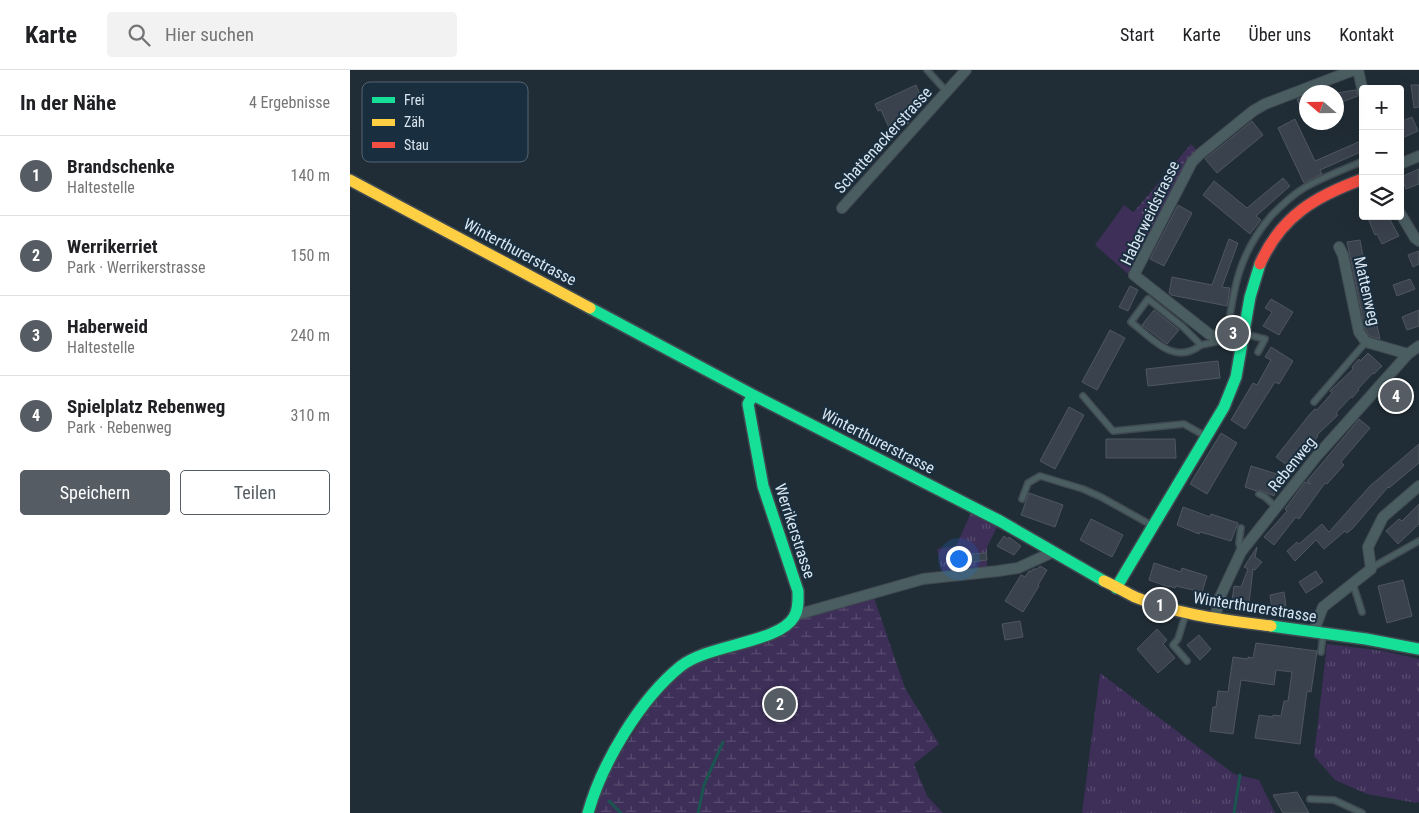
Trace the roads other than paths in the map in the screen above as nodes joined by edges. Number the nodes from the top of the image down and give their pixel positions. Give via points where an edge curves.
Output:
1 (927, 70) edge
2 (966, 70) edge
3 (1354, 70) edge
4 (1358, 70) edge
5 (1361, 85) edge
6 (946, 91) junction
7 (1419, 156) edge
8 (1359, 162) edge
9 (1404, 162) edge
10 (350, 180) edge
11 (1359, 180) edge
12 (842, 208) dead end
13 (1404, 220) edge
14 (1419, 241) edge
15 (1339, 247) dead end
16 (1243, 334) junction
17 (1224, 342) junction
18 (1366, 342) junction
19 (1201, 345) junction
20 (1419, 346) edge
21 (1241, 350) junction
22 (1258, 352) dead end
23 (1408, 354) junction
24 (753, 395) junction
25 (1083, 396) dead end
26 (1314, 402) dead end
27 (1207, 437) junction
28 (1419, 486) edge
29 (1259, 494) dead end
30 (1022, 499) dead end
31 (1277, 507) junction
32 (1154, 526) junction
33 (1241, 528) dead end
34 (1419, 541) edge
35 (1053, 552) junction
36 (1241, 552) junction
37 (1371, 568) junction
38 (1353, 583) junction
39 (1116, 588) junction
40 (1362, 612) dead end
41 (1186, 613) junction
42 (796, 615) junction
43 (1215, 619) junction
44 (1319, 634) junction
45 (1419, 649) edge
46 (1321, 652) dead end
47 (1187, 661) dead end
48 (1310, 799) dead end
49 (588, 813) edge
50 (1362, 813) edge

1 - 6 lane
2 - 6 street, Schattenackerstrasse
3 - 17 street, Haberweidstrasse via 1265,104 1200,154 1192,162 1134,275 1209,334
4 - 5 street
6 - 12 street, Schattenackerstrasse
7 - 9 street
8 - 17 lane via 1304,188 1283,204 1262,227 1241,263
10 - 24 main road, Winterthurerstrasse
11 - 16 main road via 1304,207 1274,237 1255,273
13 - 14 street
15 - 18 street, Mattenweg via 1344,255 1359,332
16 - 21 main road
16 - 22 lane via 1265,339
17 - 19 lane
17 - 21 street, Haberweidstrasse
18 - 23 street, Mattenweg
18 - 26 lane, Mattenweg
19 - 19 lane via 1148,299 1131,322 1167,351 1181,354
20 - 23 street, Rebenweg
21 - 27 main road via 1231,391
23 - 31 street, Rebenweg via 1316,457
24 - 35 main road, Winterthurerstrasse via 1000,521
24 - 42 main road, Werrikerstrasse via 748,404 763,486 798,590 800,599
25 - 27 lane via 1114,430 1184,424
27 - 32 main road
28 - 37 street via 1383,517 1368,546
29 - 31 lane
30 - 32 lane via 1028,482 1040,476 1092,493
31 - 36 street, Rebenweg
32 - 39 main road
33 - 36 lane
34 - 37 lane
35 - 39 main road, Winterthurerstrasse
35 - 42 street via 1018,568 909,582
36 - 43 street, Rebenweg via 1219,599
37 - 38 street
38 - 40 lane
38 - 44 street via 1323,607 1316,625
39 - 41 main road, Winterthurerstrasse
41 - 43 main road, Winterthurerstrasse
41 - 47 lane via 1173,645
42 - 49 main road via 771,634 710,651 672,674 650,698 624,737 600,779
43 - 44 main road, Winterthurerstrasse
44 - 45 main road, Winterthurerstrasse
44 - 46 lane
48 - 50 lane via 1334,800

